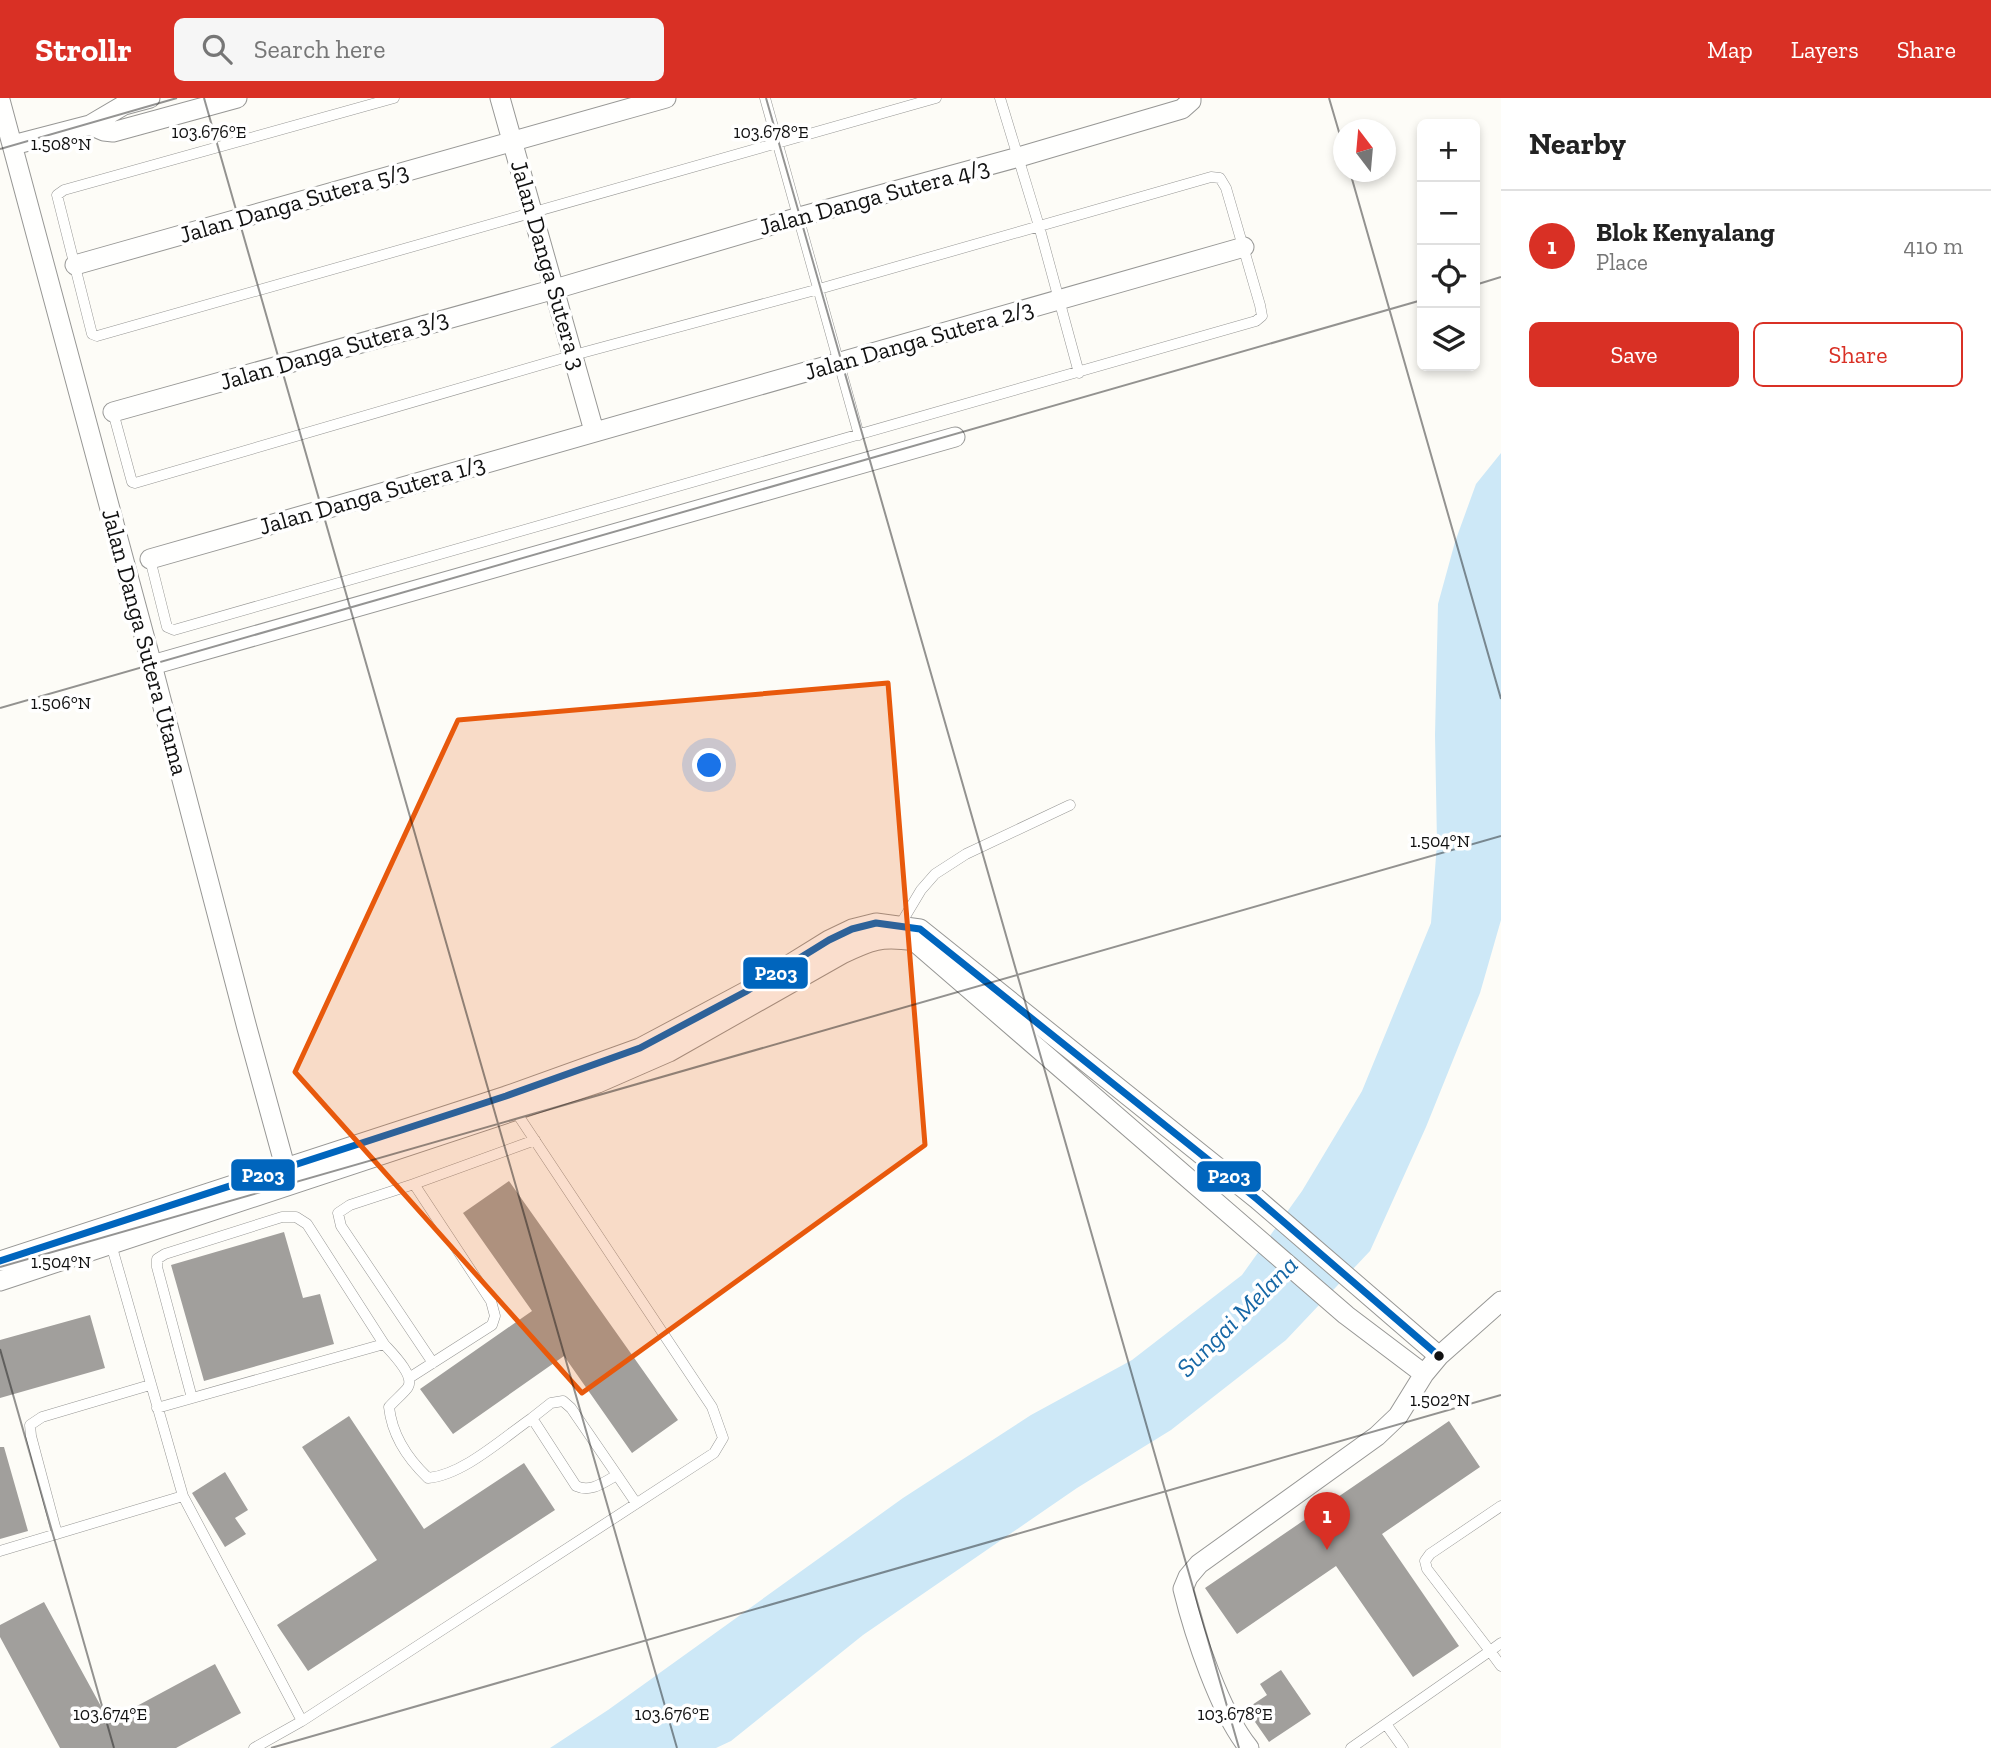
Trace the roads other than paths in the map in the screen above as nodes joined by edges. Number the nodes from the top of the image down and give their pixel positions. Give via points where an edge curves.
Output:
1 (150, 98) edge
2 (237, 98) edge
3 (394, 98) edge
4 (500, 98) edge
5 (666, 98) edge
6 (765, 98) edge
7 (936, 98) edge
8 (1000, 98) edge
9 (1191, 99) edge
10 (0, 100) edge
11 (90, 125) junction
12 (513, 142) junction
13 (778, 143) junction
14 (13, 145) junction
15 (1019, 157) junction
16 (533, 212) junction
17 (799, 217) junction
18 (1039, 226) junction
19 (1244, 247) junction
20 (75, 265) junction
21 (555, 289) junction
22 (819, 289) junction
23 (1059, 300) junction
24 (574, 355) junction
25 (840, 363) junction
26 (1079, 373) junction
27 (113, 412) joint
28 (594, 431) junction
29 (859, 435) junction
30 (955, 437) dead end
31 (150, 559) joint
32 (152, 665) junction
33 (1070, 805) dead end
34 (900, 925) junction
35 (511, 1103) junction
36 (535, 1140) junction
37 (288, 1176) junction
38 (414, 1184) junction
39 (108, 1235) junction
40 (0, 1261) edge
41 (0, 1281) edge
42 (1501, 1301) edge
43 (384, 1344) junction
44 (1439, 1356) junction
45 (433, 1363) junction
46 (1424, 1374) junction
47 (410, 1378) junction
48 (150, 1385) junction
49 (192, 1398) junction
50 (157, 1408) junction
51 (532, 1418) junction
52 (617, 1475) junction
53 (183, 1496) junction
54 (636, 1503) junction
55 (1501, 1506) edge
56 (57, 1534) junction
57 (0, 1551) edge
58 (1501, 1643) edge
59 (1490, 1651) junction
60 (1501, 1666) edge
61 (302, 1721) junction
62 (1386, 1724) junction
63 (254, 1748) edge
64 (1249, 1748) edge
65 (1351, 1748) edge
66 (1403, 1748) edge

1 - 11 street via 124,105
2 - 11 street via 113,132
3 - 20 lane via 64,190 57,195
4 - 12 street, Jalan Danga Sutera 3
5 - 12 street, Jalan Danga Sutera 5/3
6 - 13 lane
7 - 13 lane
8 - 15 lane
9 - 15 street, Jalan Danga Sutera 4/3 via 1182,109
10 - 14 street, Jalan Danga Sutera Utama
11 - 14 street
12 - 16 street, Jalan Danga Sutera 3
12 - 20 street, Jalan Danga Sutera 5/3
13 - 16 lane
13 - 17 lane
14 - 32 street, Jalan Danga Sutera Utama
15 - 17 street, Jalan Danga Sutera 4/3
15 - 18 lane
16 - 20 lane via 97,336 92,334
16 - 21 street, Jalan Danga Sutera 3
17 - 21 street, Jalan Danga Sutera 4/3
17 - 22 lane
18 - 19 lane via 1211,177 1220,178 1226,188
18 - 22 lane
18 - 23 lane
19 - 23 street, Jalan Danga Sutera 2/3
19 - 26 lane via 1262,316 1256,321
21 - 24 street, Jalan Danga Sutera 3
21 - 27 street, Jalan Danga Sutera 3/3
22 - 24 lane
22 - 25 lane
23 - 25 street, Jalan Danga Sutera 2/3
23 - 26 lane
24 - 27 lane via 135,483
24 - 28 street, Jalan Danga Sutera 3
25 - 28 street, Jalan Danga Sutera 2/3
25 - 29 lane
26 - 29 lane
28 - 31 street, Jalan Danga Sutera 1/3
29 - 31 lane via 173,630 167,627
30 - 32 street
32 - 37 street, Jalan Danga Sutera Utama
33 - 34 lane via 966,854 935,874
34 - 35 street via 876,923 852,929 640,1048
34 - 44 street via 920,929 1257,1199
35 - 36 lane
35 - 37 street
35 - 46 street via 598,1083 669,1052 872,940 914,941 1346,1315
36 - 38 lane
36 - 54 lane via 712,1407 723,1438 714,1453
37 - 39 street
38 - 45 lane via 491,1301 495,1316 492,1325
38 - 45 lane via 338,1213 341,1226
39 - 40 street
39 - 41 street
39 - 48 lane
42 - 44 street
43 - 47 lane
43 - 49 lane
43 - 49 lane via 307,1224 296,1217 282,1217 157,1259
44 - 46 street
45 - 47 lane
46 - 64 street via 1398,1416 1377,1436 1199,1564 1188,1577 1183,1589 1210,1672 1237,1734
47 - 51 lane via 409,1387 388,1407 390,1420 404,1451 428,1478 460,1469
48 - 50 lane
48 - 56 lane via 42,1417 30,1425
49 - 50 lane
50 - 53 lane
51 - 52 lane via 576,1486 591,1489
51 - 52 lane via 551,1403 563,1401
52 - 54 lane
53 - 56 lane
53 - 61 lane
54 - 61 lane
55 - 59 lane via 1425,1561
56 - 57 lane
58 - 59 lane
59 - 60 lane
59 - 62 lane
61 - 63 lane
62 - 65 lane
62 - 66 lane

